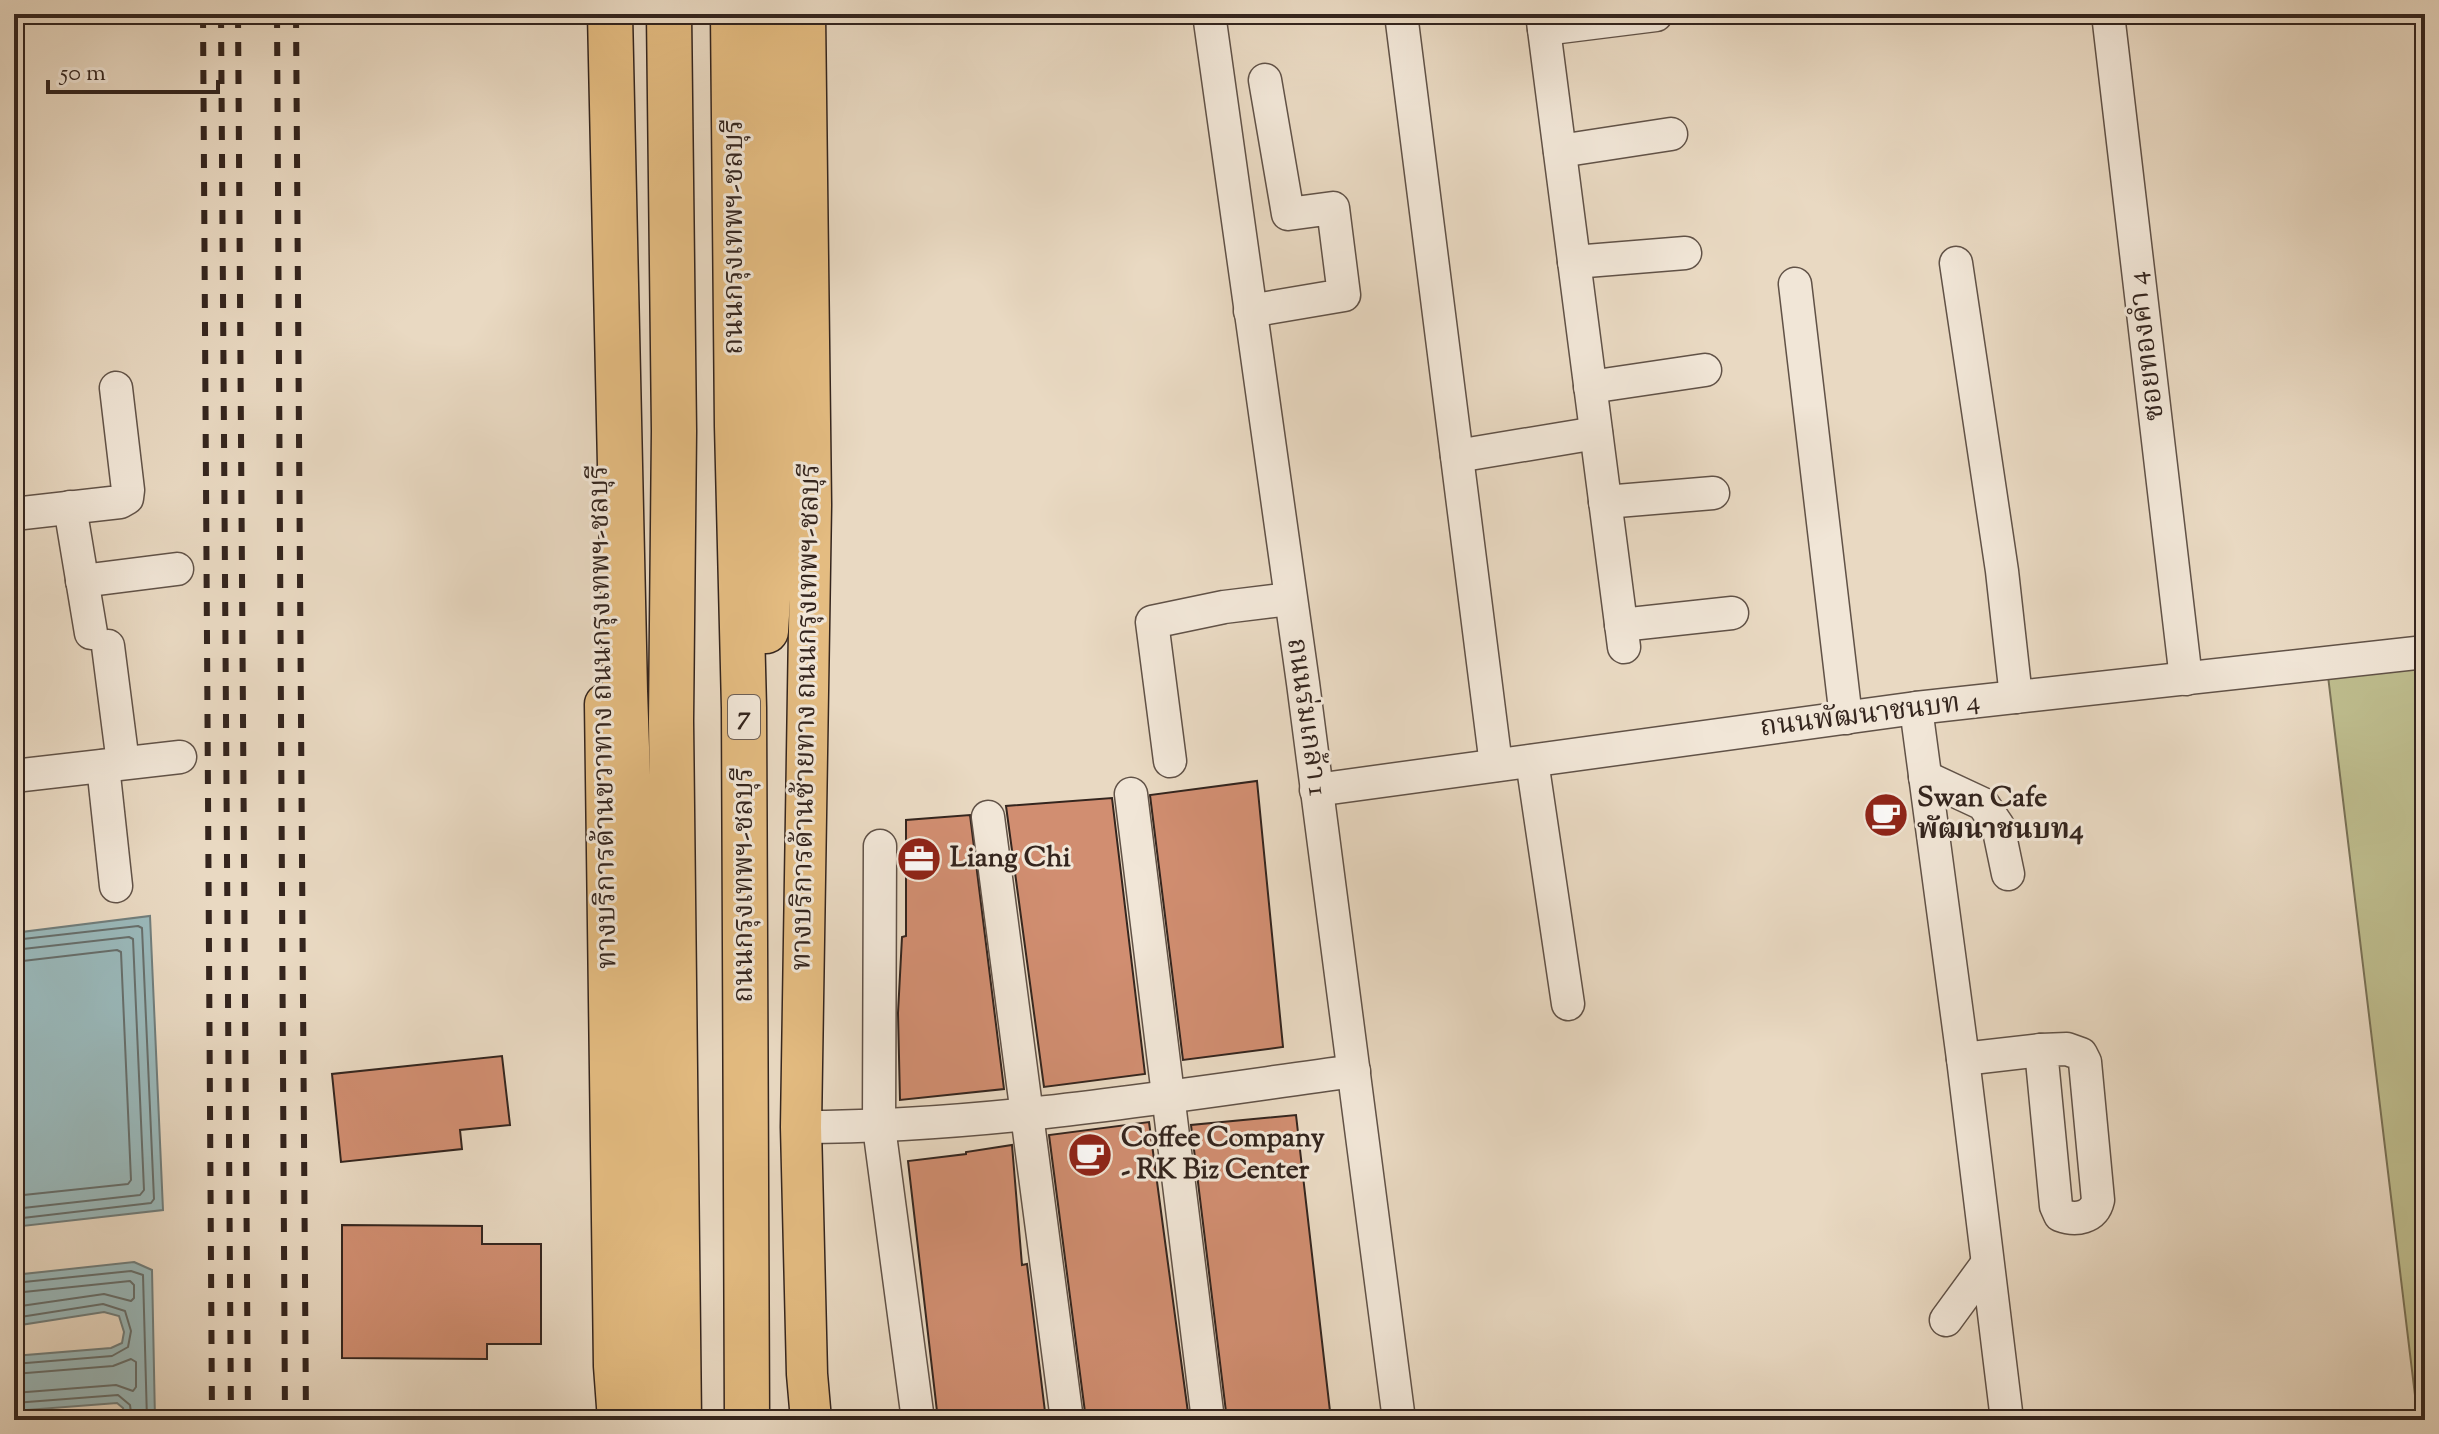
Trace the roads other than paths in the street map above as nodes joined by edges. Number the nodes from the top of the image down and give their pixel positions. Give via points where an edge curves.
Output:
1 (593, 14) edge
2 (610, 14) edge
3 (634, 14) edge
4 (669, 14) edge
5 (733, 14) edge
6 (775, 14) edge
7 (805, 14) edge
8 (1209, 14) edge
9 (1401, 14) edge
10 (2108, 14) edge
11 (1656, 15) edge
12 (1543, 22) edge
13 (1265, 80) dead end
14 (1671, 134) dead end
15 (1560, 151) junction
16 (1685, 253) dead end
17 (1574, 262) junction
18 (1956, 263) dead end
19 (1795, 284) dead end
20 (1250, 311) junction
21 (1705, 370) dead end
22 (1590, 387) junction
23 (116, 388) dead end
24 (1596, 433) junction
25 (1457, 456) junction
26 (1713, 493) dead end
27 (1605, 502) junction
28 (70, 507) junction
29 (14, 514) edge
30 (177, 569) dead end
31 (82, 581) junction
32 (1290, 599) junction
33 (1732, 613) dead end
34 (2425, 652) edge
35 (2186, 679) junction
36 (2016, 697) junction
37 (744, 708) junction
38 (1916, 708) junction
39 (1846, 718) junction
40 (671, 721) junction
41 (180, 757) dead end
42 (1170, 761) dead end
43 (1532, 761) junction
44 (113, 764) junction
45 (1496, 765) junction
46 (14, 776) edge
47 (1925, 777) junction
48 (1316, 790) junction
49 (1131, 794) dead end
50 (988, 817) dead end
51 (880, 846) dead end
52 (2008, 874) dead end
53 (116, 886) dead end
54 (1568, 1004) dead end
55 (2041, 1050) junction
56 (1963, 1059) junction
57 (1354, 1071) junction
58 (1168, 1095) junction
59 (1027, 1114) junction
60 (801, 1127) junction
61 (879, 1127) junction
62 (1987, 1264) junction
63 (1946, 1320) dead end
64 (618, 1420) edge
65 (651, 1420) edge
66 (679, 1420) edge
67 (747, 1420) edge
68 (811, 1420) edge
69 (918, 1420) edge
70 (1067, 1420) edge
71 (1208, 1420) edge
72 (1399, 1420) edge
73 (2007, 1420) edge

1 - 64 main road, ทางบริการด้านขวาทาง ถนนกรุงเทพฯ-ชลบุรี
2 - 65 highway via 625,707
3 - 40 highway via 637,408 647,628
4 - 40 highway
5 - 37 highway, ถนนกรุงเทพฯ-ชลบุรี / 7
6 - 37 highway via 779,425 768,626
7 - 60 main road, ทางบริการด้านซ้ายทาง ถนนกรุงเทพฯ-ชลบุรี via 811,505
8 - 20 street, ถนนร่มเกล้า 1
9 - 25 street
10 - 35 street, ซอยทองคำ 4
11 - 12 street
12 - 15 street
13 - 20 street via 1288,214 1333,208 1344,295
14 - 15 street
15 - 17 street
16 - 17 street
17 - 22 street
18 - 36 street
19 - 39 street
20 - 32 street, ถนนร่มเกล้า 1
21 - 22 street
22 - 24 street
23 - 28 street via 127,498
24 - 25 street
24 - 27 street
25 - 45 street
26 - 27 street
27 - 33 street via 1622,636
28 - 29 street
28 - 31 street
30 - 31 street
31 - 44 street via 100,640
32 - 42 street via 1152,622
32 - 48 street, ถนนร่มเกล้า 1
34 - 35 street, ถนนพัฒนาชนบท 4
35 - 36 street, ถนนพัฒนาชนบท 4
36 - 38 street, ถนนพัฒนาชนบท 4
37 - 67 highway, ถนนกรุงเทพฯ-ชลบุรี / 7
38 - 39 street, ถนนพัฒนาชนบท 4
38 - 47 street
39 - 43 street, ถนนพัฒนาชนบท 4
40 - 66 highway
41 - 44 street
43 - 45 street, ถนนพัฒนาชนบท 4
43 - 54 street
44 - 46 street
44 - 53 street
45 - 48 street, ถนนพัฒนาชนบท 4
47 - 52 street via 1983,804 1998,826
47 - 56 street
48 - 57 street, ถนนร่มเกล้า 1
49 - 58 street
50 - 59 street
51 - 61 street
55 - 55 street via 2075,1050 2085,1062 2098,1200 2092,1215 2066,1218 2057,1212
55 - 56 street
56 - 62 street
57 - 58 street
57 - 72 street, ถนนร่มเกล้า 1
58 - 59 street
58 - 71 street
59 - 61 street
59 - 70 street
60 - 61 street
60 - 68 main road, ทางบริการด้านซ้ายทาง ถนนกรุงเทพฯ-ชลบุรี
61 - 69 street
62 - 63 street
62 - 73 street

